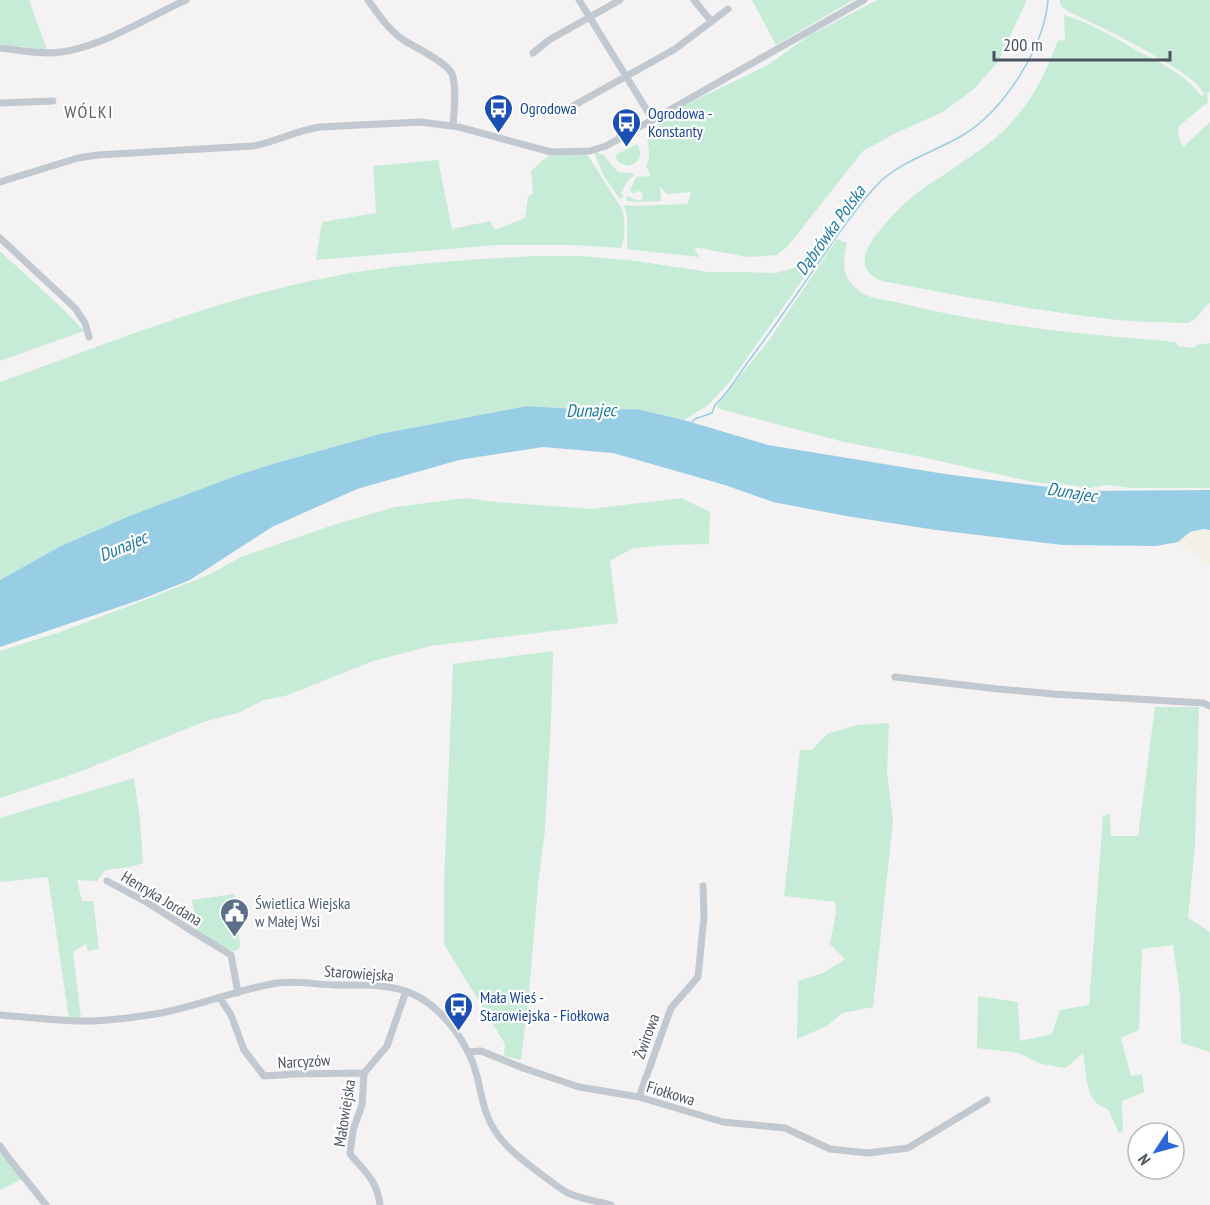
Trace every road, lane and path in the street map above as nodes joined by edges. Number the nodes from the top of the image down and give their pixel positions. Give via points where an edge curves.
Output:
1 (186, 0) edge
2 (368, 0) edge
3 (579, 0) edge
4 (620, 0) edge
5 (694, 0) edge
6 (864, 0) edge
7 (728, 9) dead end
8 (590, 17) junction
9 (711, 21) junction
10 (0, 48) edge
11 (533, 53) dead end
12 (626, 76) junction
13 (53, 101) dead end
14 (0, 103) edge
15 (573, 106) dead end
16 (653, 120) junction
17 (453, 125) junction
18 (0, 182) edge
19 (0, 238) edge
20 (89, 337) dead end
21 (895, 677) dead end
22 (1210, 706) edge
23 (107, 881) dead end
24 (703, 886) dead end
25 (406, 991) junction
26 (238, 993) junction
27 (220, 998) junction
28 (0, 1015) edge
29 (468, 1052) junction
30 (364, 1073) junction
31 (639, 1097) junction
32 (987, 1100) dead end
33 (0, 1146) edge
34 (46, 1205) edge
35 (380, 1205) edge
36 (612, 1205) edge

1 - 10 street via 74,50 44,53
2 - 17 street via 400,38 452,73
3 - 8 street
4 - 8 street
5 - 9 street
6 - 16 street
7 - 9 street
8 - 11 street
8 - 12 street
9 - 12 street via 675,49
12 - 15 street
12 - 16 street
13 - 14 street
16 - 17 street via 606,146 569,152 551,152
17 - 18 street via 420,122 308,128 253,146 78,158
19 - 20 street via 75,308
21 - 22 street
23 - 26 street, Henryka Jordana via 231,955
24 - 31 street, Żwirowa via 698,977 671,1008
25 - 26 street, Starowiejska via 388,986 299,982
25 - 29 street, Starowiejska via 433,1007
25 - 30 street, Małowiejska via 387,1046
26 - 27 street, Starowiejska
27 - 28 street, Starowiejska via 181,1010 96,1021
27 - 30 street, Narcyzów via 244,1050 264,1076
29 - 31 street, Fiołkowa via 482,1051 579,1087
29 - 36 street, Starowiejska via 486,1114 507,1147 558,1187
30 - 35 street, Małowiejska via 362,1105 352,1130 350,1154 373,1181
31 - 32 street, Fiołkowa via 723,1122 785,1128 830,1149 868,1153 908,1148
33 - 34 street

